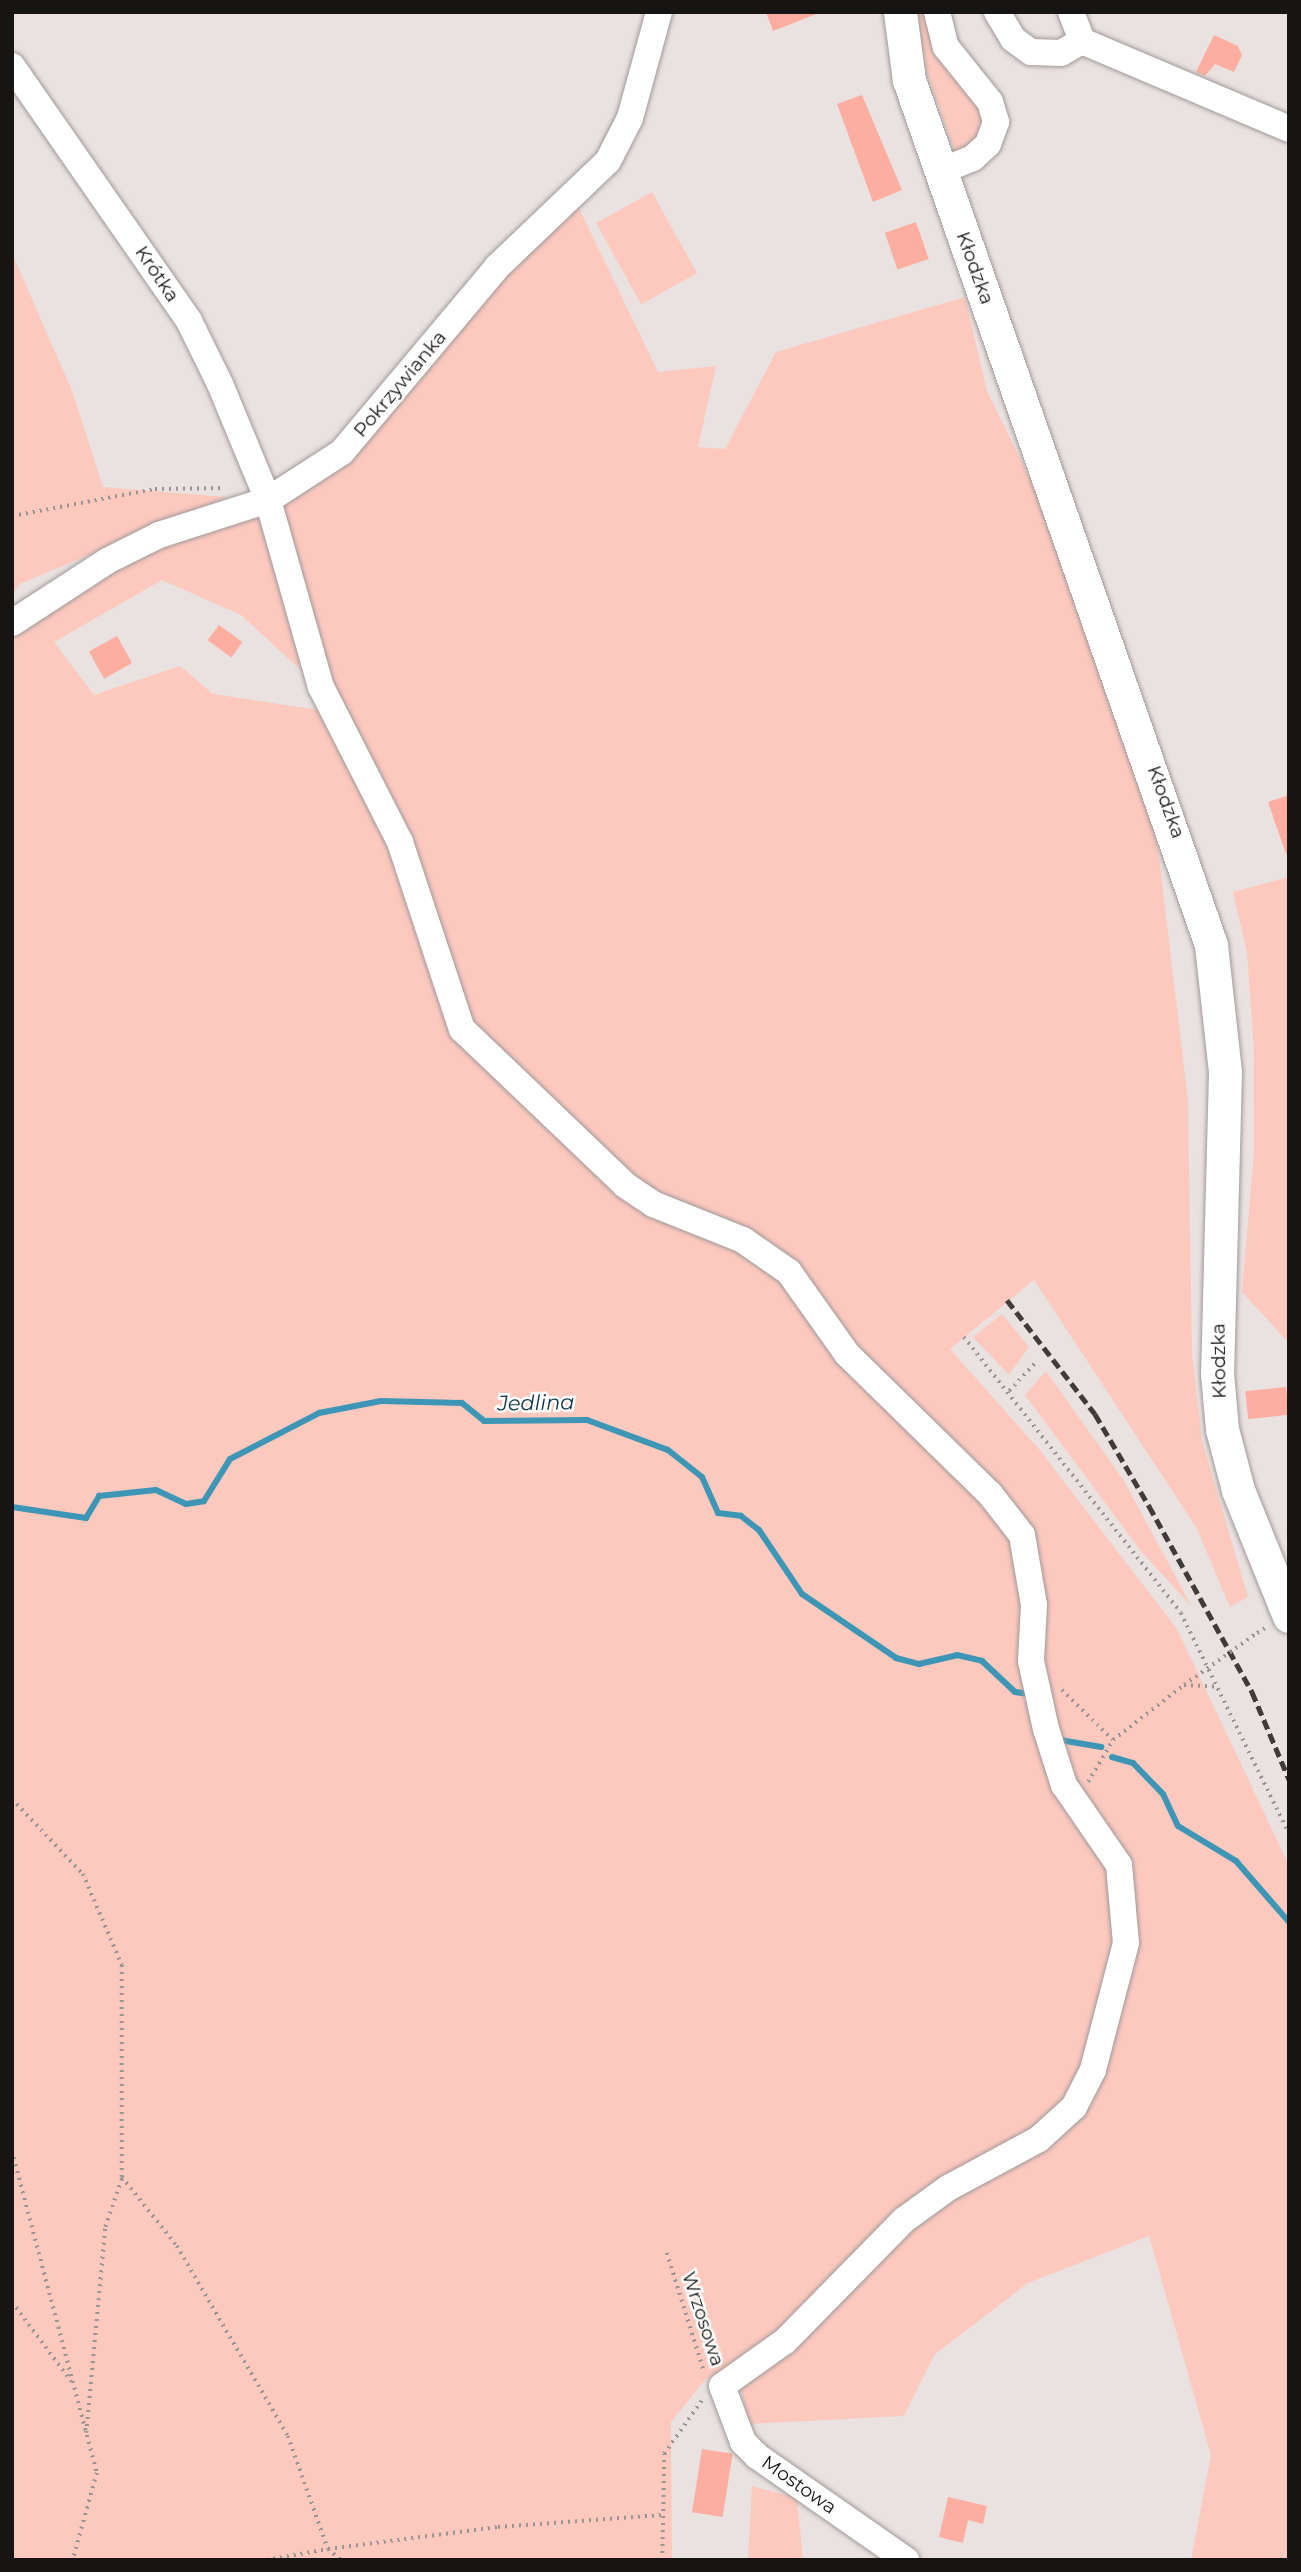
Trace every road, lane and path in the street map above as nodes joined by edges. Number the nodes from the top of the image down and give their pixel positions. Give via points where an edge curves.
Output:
1 (659, 12) edge
2 (900, 12) edge
3 (937, 12) edge
4 (998, 12) edge
5 (1071, 12) edge
6 (1082, 41) junction
7 (12, 66) edge
8 (1289, 129) edge
9 (940, 171) junction
10 (268, 500) junction
11 (12, 516) edge
12 (12, 623) edge
13 (964, 1337) dead end
14 (1036, 1362) dead end
15 (1009, 1391) junction
16 (1289, 1616) edge
17 (1257, 1633) dead end
18 (1031, 1661) junction
19 (1184, 1685) junction
20 (1218, 1687) junction
21 (1113, 1740) junction
22 (12, 1799) edge
23 (1076, 1805) junction
24 (1289, 1833) edge
25 (12, 2151) edge
26 (122, 2176) junction
27 (667, 2253) dead end
28 (12, 2302) edge
29 (73, 2383) junction
30 (717, 2389) junction
31 (86, 2435) junction
32 (662, 2515) junction
33 (328, 2549) junction
34 (73, 2560) edge
35 (266, 2560) edge
36 (341, 2560) edge
37 (662, 2560) edge
38 (906, 2560) edge

1 - 10 street, Pokrzywianka via 630,118 608,161 497,267 342,452
2 - 9 main road, Kłodzka via 909,80
3 - 9 street via 946,47 990,102 996,122 988,144 972,158
4 - 6 street via 1013,39 1031,52 1062,53
5 - 6 street
6 - 8 street
7 - 10 street, Krótka via 189,321
9 - 16 main road, Kłodzka via 1211,945 1225,1072 1217,1373 1222,1429 1238,1490
10 - 11 path via 247,489 155,489
10 - 12 street, Pokrzywianka via 159,535 33,604
10 - 18 street, Krótka via 321,687 400,842 462,1030 625,1185 699,1226 743,1240 789,1272 847,1354 990,1494 1022,1535 1034,1605
13 - 15 path
14 - 15 path
15 - 20 path via 1181,1613
17 - 19 path, bridge
18 - 21 path
18 - 23 street, Krótka via 1046,1729
19 - 20 path
19 - 21 path
20 - 24 path
21 - 23 path
22 - 26 path via 83,1874 122,1965
23 - 30 street, Krótka via 1119,1865 1126,1943 1093,2070 1074,2107 1039,2139 948,2188 904,2220 785,2341
25 - 29 path
26 - 31 path via 105,2227
26 - 33 path via 177,2246 288,2436
27 - 30 path, Wrzosowa
28 - 29 path
29 - 31 path
30 - 32 path via 692,2406 664,2454
30 - 38 street, Mostowa via 743,2442 757,2456
31 - 34 path via 97,2473
32 - 33 path via 498,2527
32 - 37 path
33 - 35 path
33 - 36 path

